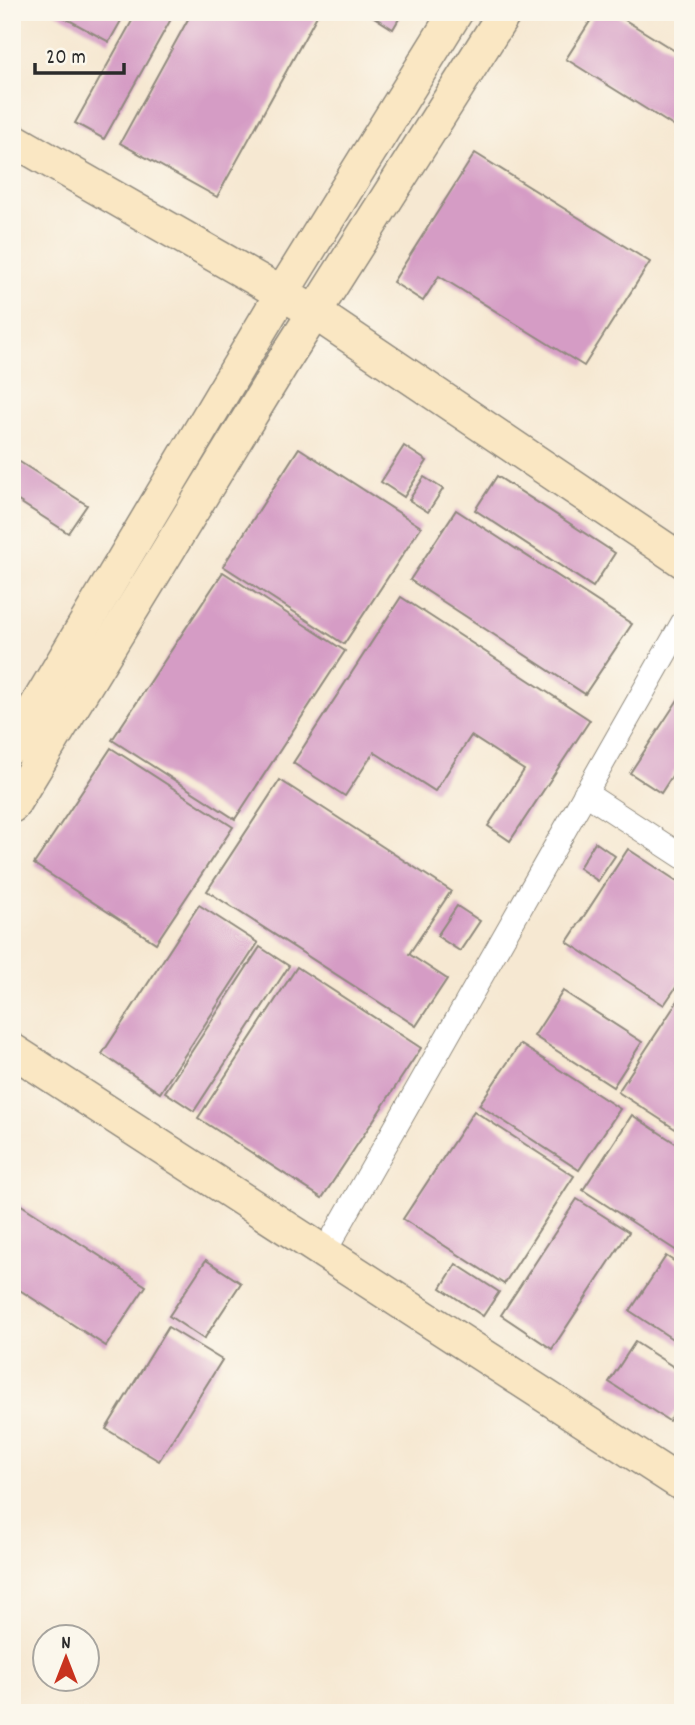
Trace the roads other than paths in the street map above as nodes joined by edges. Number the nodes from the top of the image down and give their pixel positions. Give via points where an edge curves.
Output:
1 (456, 12) edge
2 (505, 12) edge
3 (12, 139) edge
4 (282, 293) junction
5 (314, 312) junction
6 (683, 561) edge
7 (683, 622) edge
8 (12, 747) edge
9 (585, 793) junction
10 (12, 806) edge
11 (683, 857) edge
12 (12, 1050) edge
13 (324, 1253) junction
14 (683, 1485) edge

1 - 4 street
2 - 5 street
3 - 4 street
4 - 5 street
4 - 8 street
5 - 6 street
5 - 10 street
7 - 9 street
9 - 11 street
9 - 13 street
12 - 13 street
13 - 14 street

